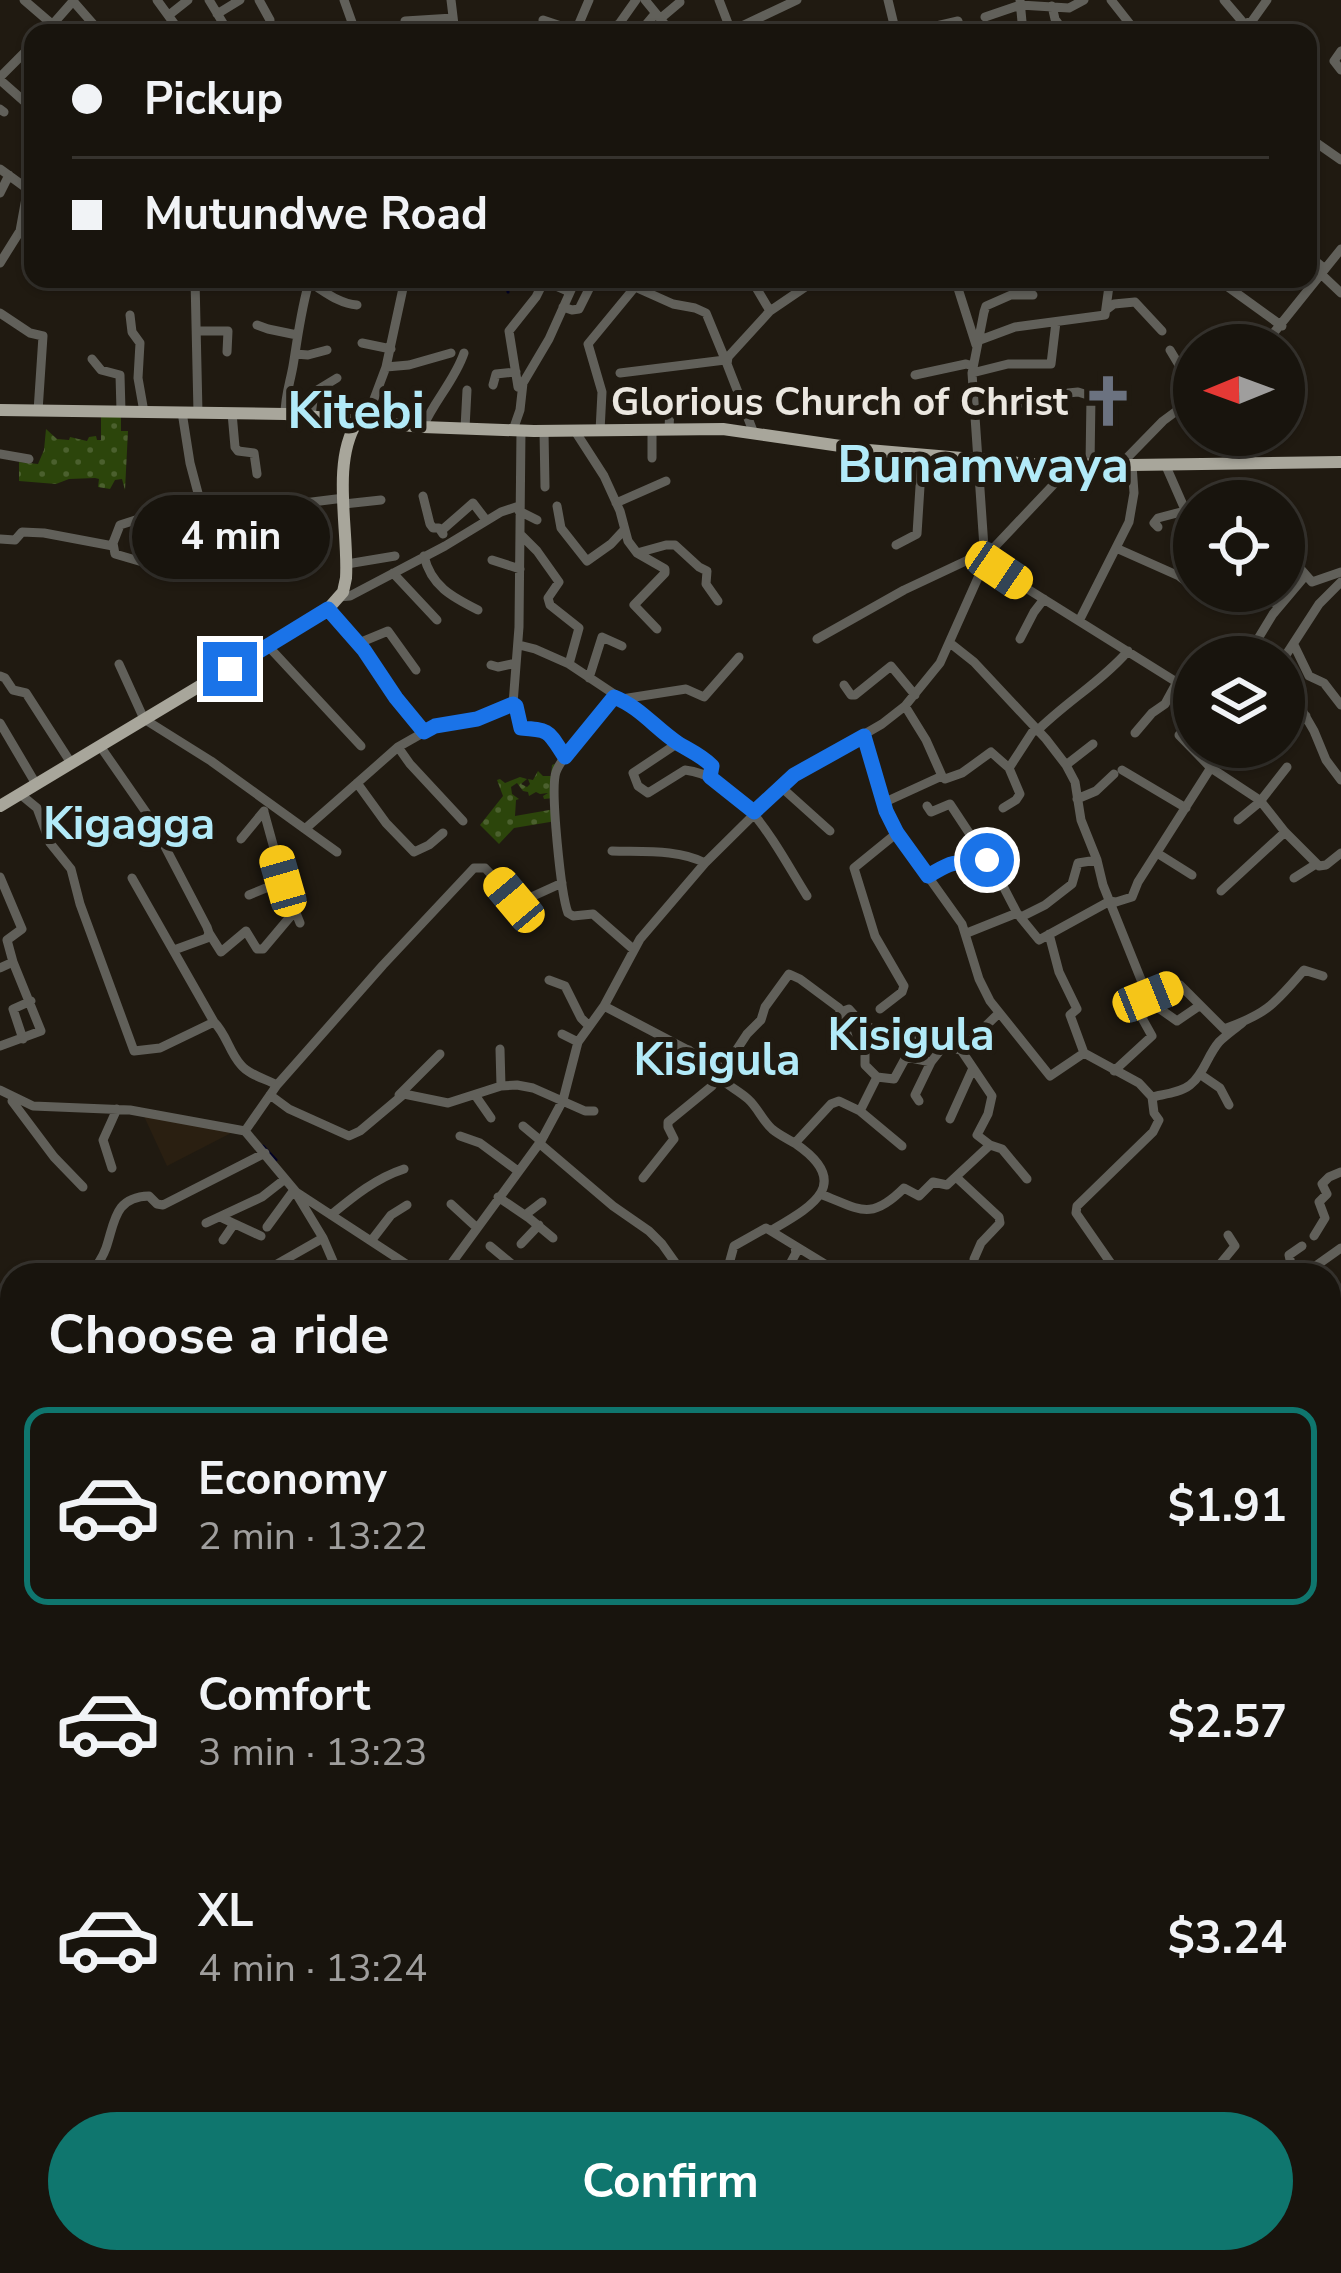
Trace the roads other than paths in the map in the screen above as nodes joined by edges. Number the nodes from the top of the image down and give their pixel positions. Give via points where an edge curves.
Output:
1 (24, 0) edge
2 (158, 0) edge
3 (188, 0) edge
4 (209, 0) edge
5 (239, 0) edge
6 (259, 0) edge
7 (451, 0) edge
8 (646, 0) edge
9 (797, 0) edge
10 (1084, 0) edge
11 (1111, 0) edge
12 (1267, 0) edge
13 (73, 1) edge
14 (680, 2) edge
15 (1020, 3) edge
16 (1052, 6) junction
17 (217, 14) junction
18 (169, 15) junction
19 (658, 16) junction
20 (985, 17) dead end
21 (453, 18) junction
22 (757, 19) junction
23 (270, 20) dead end
24 (543, 20) dead end
25 (958, 21) dead end
26 (405, 22) dead end
27 (45, 24) edge
28 (53, 24) edge
29 (93, 24) edge
30 (175, 24) edge
31 (223, 24) edge
32 (454, 24) edge
33 (554, 24) edge
34 (649, 24) edge
35 (665, 24) edge
36 (746, 24) edge
37 (759, 24) edge
38 (945, 24) edge
39 (1059, 24) edge
40 (1130, 24) edge
41 (1247, 24) edge
42 (1341, 51) edge
43 (24, 53) edge
44 (1341, 70) edge
45 (0, 78) edge
46 (24, 101) edge
47 (5, 172) edge
48 (0, 193) edge
49 (24, 223) edge
50 (1341, 249) edge
51 (0, 263) edge
52 (1317, 265) edge
53 (1323, 272) junction
54 (1317, 280) edge
55 (195, 288) edge
56 (307, 288) edge
57 (318, 288) edge
58 (403, 288) edge
59 (539, 288) edge
60 (561, 288) edge
61 (572, 288) edge
62 (590, 288) edge
63 (634, 288) edge
64 (637, 288) edge
65 (756, 288) edge
66 (804, 288) edge
67 (958, 288) edge
68 (1109, 288) edge
69 (1229, 288) edge
70 (1311, 288) edge
71 (570, 292) junction
72 (1341, 293) edge
73 (1033, 295) dead end
74 (357, 305) dead end
75 (563, 307) junction
76 (1106, 310) junction
77 (770, 311) junction
78 (0, 313) edge
79 (130, 315) dead end
80 (1055, 322) junction
81 (1279, 324) edge
82 (1284, 324) edge
83 (257, 325) dead end
84 (182, 326) dead end
85 (196, 329) junction
86 (1162, 331) dead end
87 (297, 335) junction
88 (978, 343) junction
89 (362, 344) dead end
90 (392, 349) junction
91 (327, 350) dead end
92 (1170, 350) dead end
93 (227, 352) dead end
94 (295, 354) junction
95 (1173, 356) edge
96 (92, 359) dead end
97 (726, 362) junction
98 (386, 367) junction
99 (972, 370) junction
100 (516, 372) junction
101 (620, 374) dead end
102 (915, 375) dead end
103 (337, 378) dead end
104 (493, 385) dead end
105 (467, 390) dead end
106 (520, 399) junction
107 (670, 406) dead end
108 (0, 410) edge
109 (38, 411) junction
110 (121, 411) junction
111 (976, 411) junction
112 (144, 412) junction
113 (182, 412) junction
114 (1173, 412) edge
115 (198, 413) junction
116 (232, 413) junction
117 (285, 414) junction
118 (311, 416) junction
119 (361, 423) junction
120 (423, 428) junction
121 (465, 428) junction
122 (669, 428) junction
123 (517, 430) junction
124 (544, 430) junction
125 (652, 430) junction
126 (574, 431) junction
127 (600, 431) junction
128 (753, 431) junction
129 (0, 454) edge
130 (922, 455) junction
131 (652, 458) dead end
132 (29, 459) dead end
133 (979, 461) junction
134 (1341, 462) edge
135 (1073, 464) junction
136 (1166, 464) junction
137 (1090, 465) junction
138 (1126, 465) junction
139 (257, 474) dead end
140 (666, 481) dead end
141 (1173, 481) edge
142 (545, 487) dead end
143 (422, 496) dead end
144 (381, 500) dead end
145 (344, 501) junction
146 (616, 503) junction
147 (557, 506) dead end
148 (294, 508) junction
149 (519, 508) junction
150 (274, 509) dead end
151 (1173, 514) edge
152 (191, 515) junction
153 (486, 520) junction
154 (537, 520) dead end
155 (1158, 527) dead end
156 (624, 530) junction
157 (441, 531) junction
158 (520, 534) junction
159 (0, 539) edge
160 (448, 544) junction
161 (277, 545) dead end
162 (896, 545) dead end
163 (113, 546) junction
164 (1116, 548) junction
165 (637, 554) junction
166 (985, 554) junction
167 (395, 556) dead end
168 (424, 556) junction
169 (491, 560) dead end
170 (139, 561) dead end
171 (198, 562) dead end
172 (347, 564) junction
173 (520, 569) junction
174 (1341, 572) edge
175 (393, 573) junction
176 (1173, 573) edge
177 (1305, 576) edge
178 (1341, 581) edge
179 (339, 597) junction
180 (1044, 599) junction
181 (718, 601) dead end
182 (328, 609) junction
183 (478, 610) dead end
184 (436, 620) dead end
185 (1079, 621) junction
186 (656, 628) dead end
187 (1299, 636) edge
188 (817, 639) dead end
189 (1020, 639) dead end
190 (950, 643) junction
191 (359, 644) junction
192 (519, 645) junction
193 (268, 646) junction
194 (622, 646) dead end
195 (1128, 651) junction
196 (739, 657) dead end
197 (516, 663) junction
198 (118, 664) dead end
199 (569, 664) junction
200 (491, 665) dead end
201 (1305, 668) edge
202 (416, 670) dead end
203 (0, 676) edge
204 (590, 678) junction
205 (1173, 679) edge
206 (844, 685) dead end
207 (1173, 689) edge
208 (915, 695) junction
209 (617, 698) junction
210 (513, 704) junction
211 (1341, 705) edge
212 (905, 706) junction
213 (1306, 716) edge
214 (144, 719) junction
215 (0, 723) edge
216 (1036, 729) junction
217 (424, 732) junction
218 (1135, 733) dead end
219 (864, 736) junction
220 (678, 743) junction
221 (1094, 744) dead end
222 (100, 746) junction
223 (361, 746) dead end
224 (398, 747) junction
225 (565, 757) junction
226 (71, 763) junction
227 (1066, 765) junction
228 (1009, 768) junction
229 (1211, 768) joint
230 (1286, 768) edge
231 (710, 777) junction
232 (939, 778) junction
233 (1341, 780) edge
234 (357, 782) junction
235 (36, 784) junction
236 (781, 788) junction
237 (20, 794) junction
238 (1077, 799) junction
239 (1261, 801) junction
240 (884, 803) junction
241 (950, 804) junction
242 (0, 806) edge
243 (927, 806) dead end
244 (266, 807) junction
245 (1003, 808) dead end
246 (1186, 808) junction
247 (754, 812) junction
248 (463, 820) dead end
249 (1238, 820) dead end
250 (305, 829) junction
251 (442, 832) dead end
252 (830, 832) dead end
253 (1285, 832) junction
254 (897, 833) junction
255 (241, 839) dead end
256 (612, 851) dead end
257 (337, 852) dead end
258 (1157, 853) junction
259 (1341, 853) edge
260 (987, 860) junction
261 (1097, 860) junction
262 (705, 863) junction
263 (1316, 864) junction
264 (1192, 875) dead end
265 (928, 876) junction
266 (131, 878) dead end
267 (1294, 878) dead end
268 (0, 880) edge
269 (283, 881) junction
270 (562, 883) junction
271 (1221, 891) dead end
272 (249, 896) dead end
273 (808, 896) dead end
274 (1110, 901) junction
275 (295, 911) junction
276 (1019, 915) junction
277 (300, 923) dead end
278 (209, 933) junction
279 (967, 933) junction
280 (1049, 934) junction
281 (633, 949) junction
282 (174, 950) junction
283 (13, 962) junction
284 (0, 968) edge
285 (1323, 976) dead end
286 (550, 980) dead end
287 (1149, 999) junction
288 (31, 1001) junction
289 (604, 1006) junction
290 (1199, 1006) junction
291 (880, 1009) dead end
292 (841, 1012) junction
293 (998, 1014) junction
294 (214, 1022) junction
295 (1243, 1022) junction
296 (588, 1025) junction
297 (562, 1034) dead end
298 (22, 1039) junction
299 (578, 1042) junction
300 (0, 1046) edge
301 (943, 1047) junction
302 (500, 1049) dead end
303 (689, 1050) junction
304 (961, 1050) junction
305 (1084, 1053) junction
306 (440, 1054) dead end
307 (931, 1062) junction
308 (974, 1068) junction
309 (1114, 1071) junction
310 (662, 1072) dead end
311 (721, 1073) junction
312 (878, 1077) junction
313 (1204, 1077) dead end
314 (501, 1086) junction
315 (0, 1090) edge
316 (274, 1090) junction
317 (399, 1095) junction
318 (475, 1095) junction
319 (1152, 1096) junction
320 (13, 1100) junction
321 (563, 1100) junction
322 (919, 1101) dead end
323 (1229, 1105) dead end
324 (0, 1108) edge
325 (114, 1109) junction
326 (594, 1111) dead end
327 (860, 1111) junction
328 (491, 1118) dead end
329 (950, 1119) dead end
330 (523, 1126) dead end
331 (245, 1131) junction
332 (460, 1136) dead end
333 (540, 1142) junction
334 (795, 1143) junction
335 (990, 1145) junction
336 (902, 1146) dead end
337 (265, 1153) junction
338 (112, 1168) dead end
339 (404, 1169) dead end
340 (518, 1171) junction
341 (1341, 1172) edge
342 (956, 1177) junction
343 (643, 1178) dead end
344 (285, 1179) junction
345 (1027, 1179) dead end
346 (83, 1187) dead end
347 (295, 1191) junction
348 (820, 1194) junction
349 (498, 1197) junction
350 (542, 1202) dead end
351 (407, 1204) dead end
352 (451, 1204) dead end
353 (331, 1215) junction
354 (525, 1215) junction
355 (220, 1216) junction
356 (206, 1223) dead end
357 (234, 1224) junction
358 (539, 1225) junction
359 (476, 1227) junction
360 (772, 1230) junction
361 (1228, 1235) dead end
362 (1314, 1236) dead end
363 (323, 1238) junction
364 (553, 1238) dead end
365 (223, 1240) dead end
366 (371, 1241) junction
367 (723, 1241) dead end
368 (521, 1244) dead end
369 (490, 1246) dead end
370 (1302, 1246) dead end
371 (796, 1247) junction
372 (730, 1257) junction
373 (974, 1259) dead end
374 (99, 1263) edge
375 (279, 1263) edge
376 (334, 1263) edge
377 (405, 1263) edge
378 (451, 1263) edge
379 (511, 1263) edge
380 (672, 1263) edge
381 (729, 1263) edge
382 (789, 1263) edge
383 (819, 1263) edge
384 (1111, 1263) edge
385 (1221, 1263) edge
386 (1291, 1263) edge

1 - 27 street
2 - 18 street
3 - 18 street
4 - 17 street
5 - 17 street
6 - 23 street
7 - 21 street
8 - 19 street
9 - 22 street
10 - 16 street
11 - 40 street
12 - 41 street
13 - 28 street
13 - 29 street
14 - 19 street
15 - 16 street
15 - 20 street
16 - 39 street
17 - 31 street
18 - 30 street
19 - 34 street
19 - 35 street
21 - 26 street
21 - 32 street
22 - 36 street
22 - 37 street
24 - 33 street
25 - 38 street
42 - 44 street via 1334,61
43 - 45 street
45 - 46 street
47 - 48 street
49 - 51 street
50 - 53 street
52 - 53 street
53 - 54 street
53 - 72 street
55 - 85 street
56 - 87 street
57 - 74 street
58 - 90 street
59 - 100 street via 509,331
60 - 71 street
61 - 71 street
62 - 75 street via 579,309
63 - 127 street via 588,344 602,392
64 - 97 street via 706,313
65 - 77 street
66 - 77 street
67 - 88 street
68 - 76 street
69 - 81 street
70 - 82 street
71 - 75 street
73 - 88 street via 986,306
75 - 106 street
76 - 80 street
76 - 86 street via 1135,302
77 - 97 street
78 - 109 street via 43,336
79 - 112 street
80 - 88 street
80 - 99 street via 1051,364
83 - 87 street
84 - 85 street
85 - 93 street via 228,331
85 - 115 street
87 - 94 street
88 - 99 street
89 - 90 street
90 - 98 street
91 - 94 street
92 - 95 street
94 - 117 street
96 - 110 street via 120,375
97 - 101 street
97 - 128 street
98 - 119 street
98 - 120 street via 457,353 457,371
99 - 102 street via 966,364
99 - 111 street
100 - 104 street via 496,374
100 - 106 street
103 - 118 street via 314,392
105 - 121 street
106 - 123 street
107 - 122 street
108 - 109 main road
109 - 110 main road
110 - 112 main road
111 - 133 street
111 - 137 street via 1091,396
112 - 113 main road
113 - 115 main road
113 - 152 street via 202,512
114 - 138 street
115 - 116 main road
116 - 117 main road
116 - 139 street via 235,447 254,452
117 - 118 main road
118 - 119 main road
119 - 120 main road
119 - 145 main road via 346,452
120 - 121 main road
121 - 123 main road
122 - 125 main road
122 - 128 main road
123 - 124 main road
123 - 149 street
124 - 126 main road
124 - 142 street
125 - 127 main road
125 - 131 street
126 - 127 main road
126 - 146 street
128 - 130 main road
129 - 132 street
130 - 133 main road
130 - 162 street via 916,534
133 - 135 main road
133 - 166 street
134 - 136 main road
135 - 137 main road
135 - 166 street
136 - 138 main road
136 - 141 street
137 - 138 main road
138 - 164 street via 1132,510
140 - 146 street
143 - 157 street via 432,527
144 - 145 street
145 - 148 street
145 - 172 main road
146 - 156 street
147 - 156 street via 561,528 587,561
148 - 150 street
148 - 161 street via 293,545
149 - 153 street
149 - 154 street
149 - 158 street
151 - 155 street via 1158,518
152 - 163 street via 122,525
152 - 171 street
153 - 157 street via 473,503
153 - 160 street
156 - 165 street
157 - 160 street
158 - 173 street
158 - 199 street via 559,583 550,605 579,628
159 - 163 street via 44,533
160 - 168 street
163 - 170 street via 117,556
164 - 176 street
164 - 185 street
165 - 181 street via 675,545 707,571
165 - 186 street via 665,571 634,605
166 - 180 street
166 - 188 street
166 - 190 street
167 - 172 street
168 - 175 street
168 - 183 street via 428,573 452,598
169 - 173 street
172 - 179 main road
173 - 192 street
174 - 177 street via 1316,582
175 - 179 street
175 - 184 street
178 - 187 street
179 - 182 main road
180 - 185 street
180 - 189 street
182 - 191 street
182 - 193 main road
185 - 195 street
190 - 208 street
190 - 216 street
191 - 202 street via 388,632
191 - 217 street
192 - 197 street
192 - 199 street
193 - 214 main road
193 - 223 street
194 - 204 street via 602,637
195 - 205 street
195 - 216 street
196 - 209 street via 704,697 686,689
197 - 200 street
197 - 210 street
198 - 214 street
199 - 204 street
201 - 211 street
203 - 226 street via 26,693
204 - 209 street
206 - 208 street via 853,696 891,666
207 - 218 street
208 - 212 street
209 - 220 street
209 - 225 street
210 - 217 street
210 - 225 street via 521,728 545,730
212 - 219 street
212 - 232 street
213 - 233 street
214 - 222 main road
214 - 244 street
215 - 235 street
216 - 227 street
216 - 228 street
217 - 224 street
219 - 236 street
219 - 240 street
220 - 231 street via 710,763
220 - 231 street via 633,773 642,791 685,770
221 - 227 street
222 - 226 main road
222 - 278 street via 150,818
224 - 234 street
224 - 248 street
225 - 270 street via 554,781
226 - 235 main road
227 - 238 street
228 - 232 street via 991,752 953,778
228 - 245 street via 1020,794
229 - 239 street
229 - 246 street
230 - 239 street
231 - 247 street
232 - 240 street
232 - 241 street
234 - 250 street
234 - 251 street via 414,852
235 - 237 main road
236 - 247 street
236 - 252 street
237 - 242 main road
237 - 294 street via 38,808 50,844 71,869 134,1051 160,1048
238 - 246 street via 1118,772
238 - 261 street
239 - 249 street
239 - 253 street
240 - 254 street
241 - 243 street via 931,812
241 - 260 street
244 - 250 street
244 - 255 street
244 - 269 street
246 - 258 street
247 - 262 street
247 - 273 street
250 - 257 street
253 - 263 street
253 - 271 street
254 - 265 street
254 - 291 street via 854,868 875,936 904,986
256 - 262 street
258 - 264 street
258 - 274 street via 1132,897
259 - 263 street
260 - 265 street via 952,863
260 - 276 street
261 - 274 street
261 - 276 street via 1078,863 1072,884
262 - 281 street
263 - 267 street
265 - 279 street
266 - 282 street
268 - 283 street via 22,929 7,940
269 - 272 street
269 - 275 street
270 - 281 street via 568,914 592,914
270 - 316 street via 518,903 485,868 474,868
274 - 280 street
274 - 287 street
275 - 277 street
275 - 278 street via 263,949 246,932 221,952
276 - 279 street
276 - 280 street via 1037,940
278 - 282 street
279 - 293 street
280 - 305 street
281 - 289 street
282 - 294 street
283 - 284 street
283 - 288 street
285 - 295 street via 1304,970 1274,1004
286 - 296 street via 565,986
287 - 290 street via 1177,1021
287 - 290 street via 1180,985
287 - 309 street via 1142,1018 1152,1036
288 - 298 street via 13,1010
288 - 298 street via 41,1030
289 - 296 street
289 - 303 street
290 - 295 street via 1224,1029
292 - 301 street via 878,1034
292 - 311 street via 789,974
292 - 312 street via 850,1043
293 - 304 street
293 - 305 street via 1050,1076
294 - 316 street via 245,1070
295 - 319 street via 1184,1090
296 - 299 street
297 - 299 street
298 - 300 street
299 - 321 street
301 - 304 street
301 - 307 street
302 - 314 street
303 - 310 street
303 - 311 street
304 - 308 street
305 - 309 street
306 - 317 street
307 - 312 street via 908,1056 894,1078
307 - 322 street via 914,1096
308 - 329 street
308 - 335 street via 992,1096 977,1135
309 - 319 street
311 - 334 street
311 - 343 street via 668,1122 674,1139
312 - 327 street
313 - 323 street
314 - 318 street
314 - 321 street
315 - 320 street
316 - 317 street via 289,1108 349,1136
316 - 331 street
317 - 318 street via 448,1103
318 - 328 street
319 - 384 street via 1160,1120 1153,1132 1077,1205
320 - 324 street
320 - 325 street
320 - 346 street
321 - 326 street
321 - 333 street
325 - 331 street
325 - 338 street via 103,1143
327 - 334 street via 836,1101
327 - 336 street
330 - 333 street
331 - 337 street
332 - 340 street
333 - 340 street
333 - 380 street via 649,1232
334 - 348 street via 822,1170
335 - 342 street
335 - 345 street
337 - 344 street
337 - 374 street via 163,1205 149,1196 130,1200 116,1214
339 - 353 street
340 - 349 street
341 - 362 street via 1322,1184 1324,1219
342 - 348 street via 933,1182 919,1196 904,1188 869,1209
342 - 373 street via 1000,1222
344 - 347 street
344 - 355 street
347 - 353 street
347 - 357 street via 264,1232
347 - 363 street
348 - 360 street
349 - 354 street
349 - 359 street
350 - 354 street
351 - 366 street
352 - 359 street
353 - 366 street
354 - 358 street
355 - 356 street
355 - 357 street
357 - 365 street
358 - 364 street
358 - 368 street
359 - 378 street
360 - 371 street
360 - 372 street via 737,1243
361 - 385 street via 1235,1246
363 - 375 street
363 - 376 street
366 - 377 street
367 - 372 street
369 - 379 street
370 - 386 street via 1288,1256
371 - 382 street
371 - 383 street
372 - 381 street

